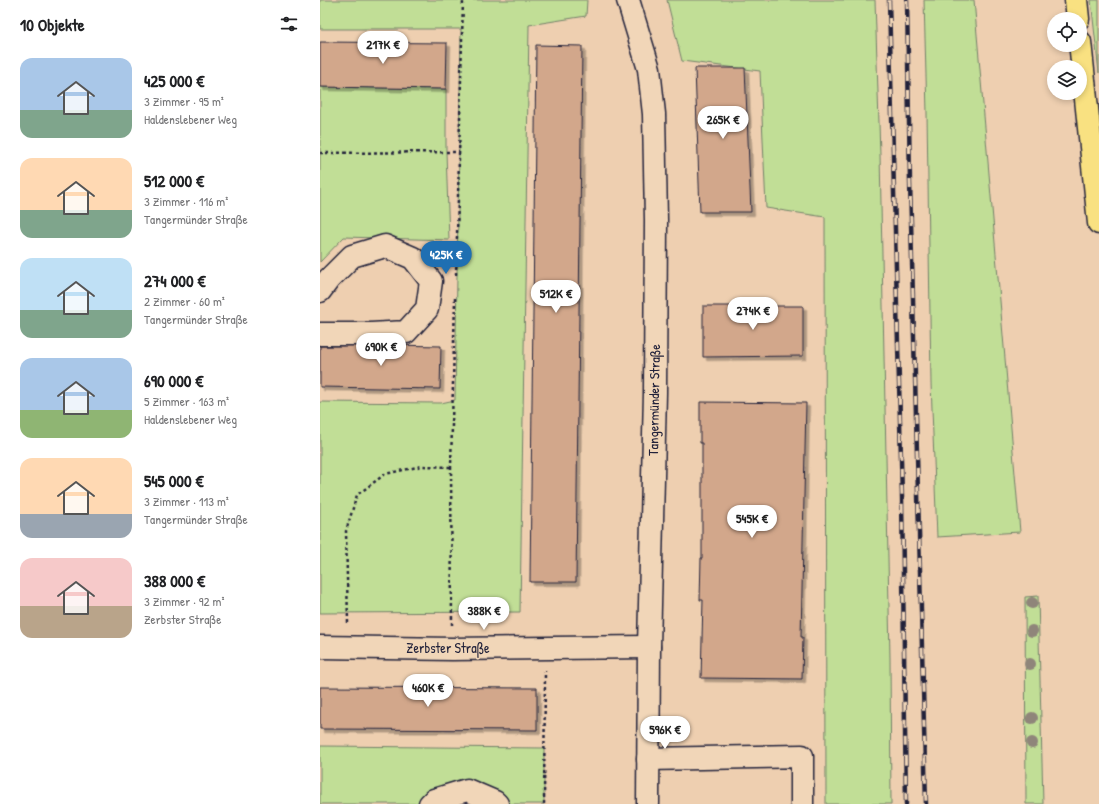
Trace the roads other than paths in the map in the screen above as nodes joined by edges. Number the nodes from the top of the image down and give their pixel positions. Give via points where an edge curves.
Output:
1 (628, 0) edge
2 (1076, 0) edge
3 (1077, 12) edge
4 (1081, 52) edge
5 (1099, 223) edge
6 (320, 291) edge
7 (320, 334) edge
8 (320, 647) edge
9 (649, 647) junction
10 (648, 759) junction
11 (430, 804) edge
12 (497, 804) edge
13 (648, 804) edge
14 (802, 804) edge

1 - 9 street, Tangermünder Straße via 649,69 654,114 655,393
2 - 3 main road
4 - 5 main road
6 - 7 street via 352,256 385,246 413,258 430,281 427,309 406,332
8 - 9 street, Zerbster Straße
9 - 10 street, Tangermünder Straße
10 - 13 street, Tangermünder Straße
10 - 14 street via 802,756
11 - 12 street via 434,800 467,790

